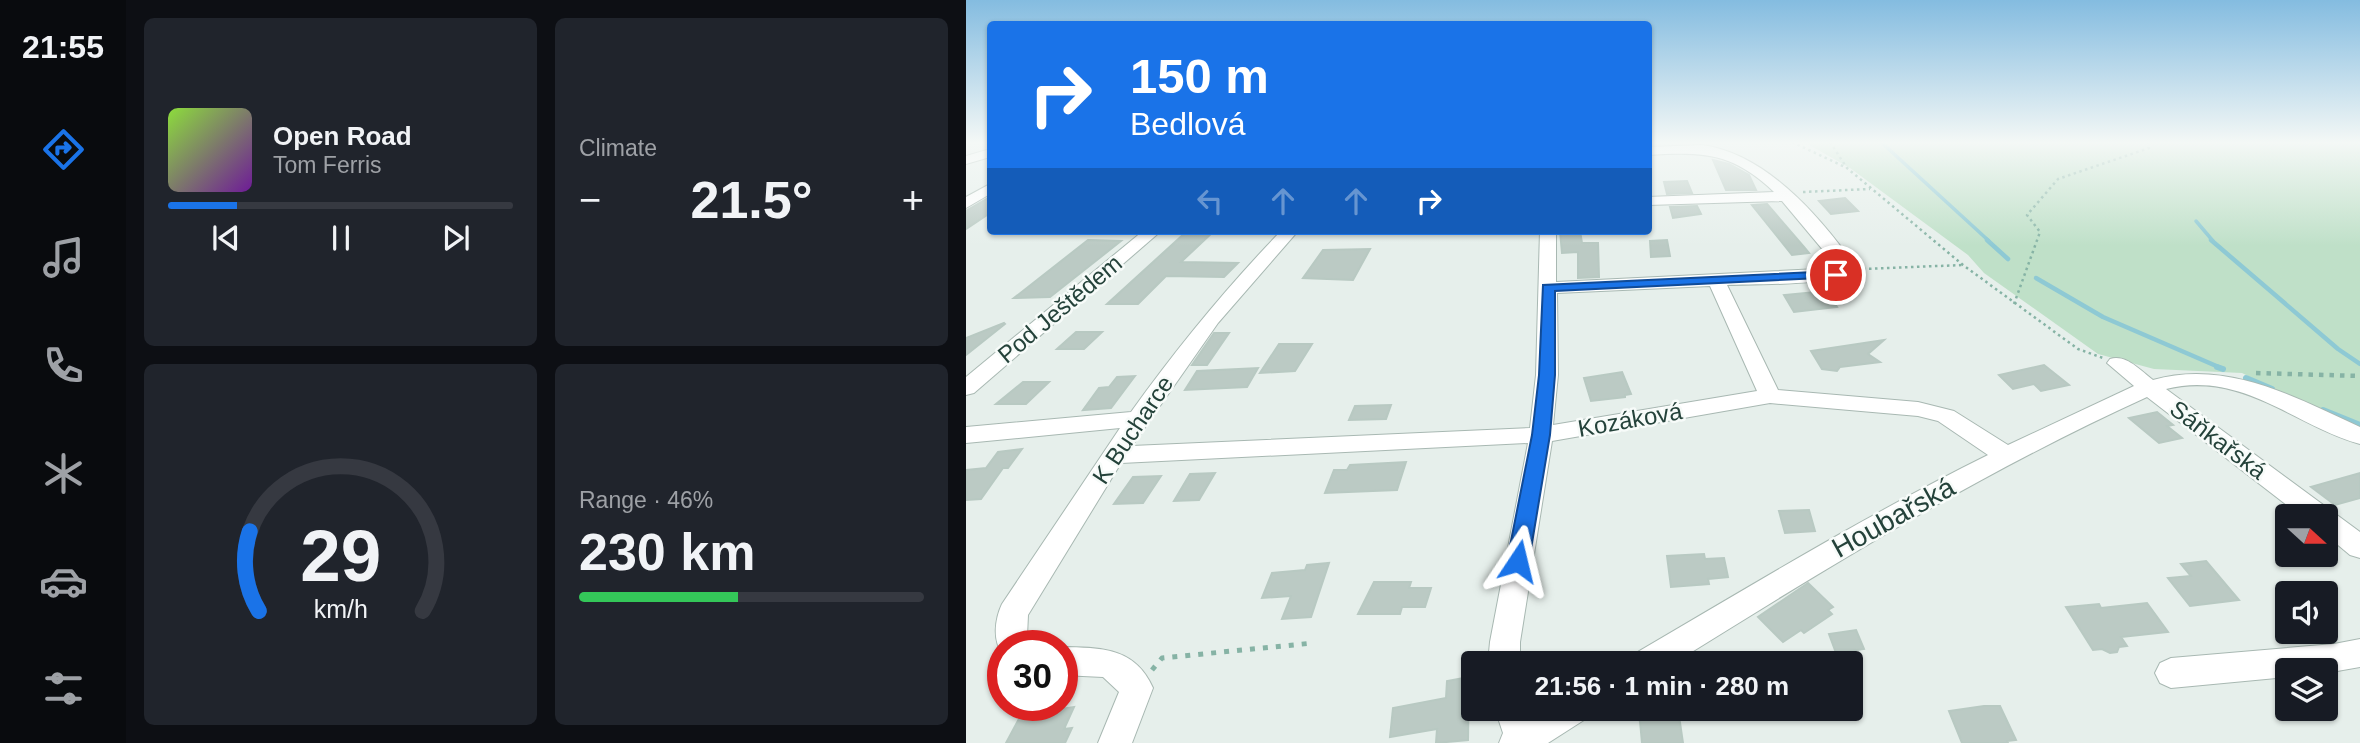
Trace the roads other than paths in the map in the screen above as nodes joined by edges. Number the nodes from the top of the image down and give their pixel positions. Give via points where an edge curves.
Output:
1 (1764, 177) edge
2 (987, 190) edge
3 (1787, 196) junction
4 (1652, 201) edge
5 (987, 203) edge
6 (966, 204) edge
7 (1148, 235) edge
8 (1286, 235) edge
9 (1548, 235) edge
10 (1716, 280) junction
11 (1548, 288) junction
12 (2117, 363) road end
13 (966, 388) edge
14 (2149, 389) junction
15 (1770, 396) junction
16 (1138, 419) junction
17 (966, 435) edge
18 (1541, 435) junction
19 (2360, 436) edge
20 (1115, 454) junction
21 (2005, 455) junction
22 (2303, 504) edge
23 (2338, 530) edge
24 (2360, 547) edge
25 (1012, 630) edge
26 (1504, 651) edge
27 (1667, 651) edge
28 (2360, 653) edge
29 (1078, 662) edge
30 (2171, 673) dead end
31 (1541, 721) edge
32 (1517, 730) edge
33 (1115, 743) edge

1 - 3 street
2 - 6 street
3 - 4 street
3 - 10 street via 1847,270 1836,275
5 - 6 street
7 - 13 street, Pod Ještědem
8 - 16 street, K Bucharce via 1210,318
9 - 11 street
10 - 11 street
10 - 15 street
11 - 18 street
12 - 14 street, Sáňkařská
14 - 19 street, Houbařská via 2178,380 2239,386
14 - 21 street, Houbařská
14 - 22 street, Sáňkařská
15 - 18 street, Kozáková
15 - 21 street, Kozáková via 1890,405 1945,416
16 - 17 street
16 - 20 street, K Bucharce
18 - 20 street, Kozáková
18 - 26 street
20 - 25 street, K Bucharce via 1013,613
21 - 27 street, Houbařská via 1861,534
23 - 24 street
28 - 30 street
29 - 33 street via 1110,663 1137,688
31 - 32 street

